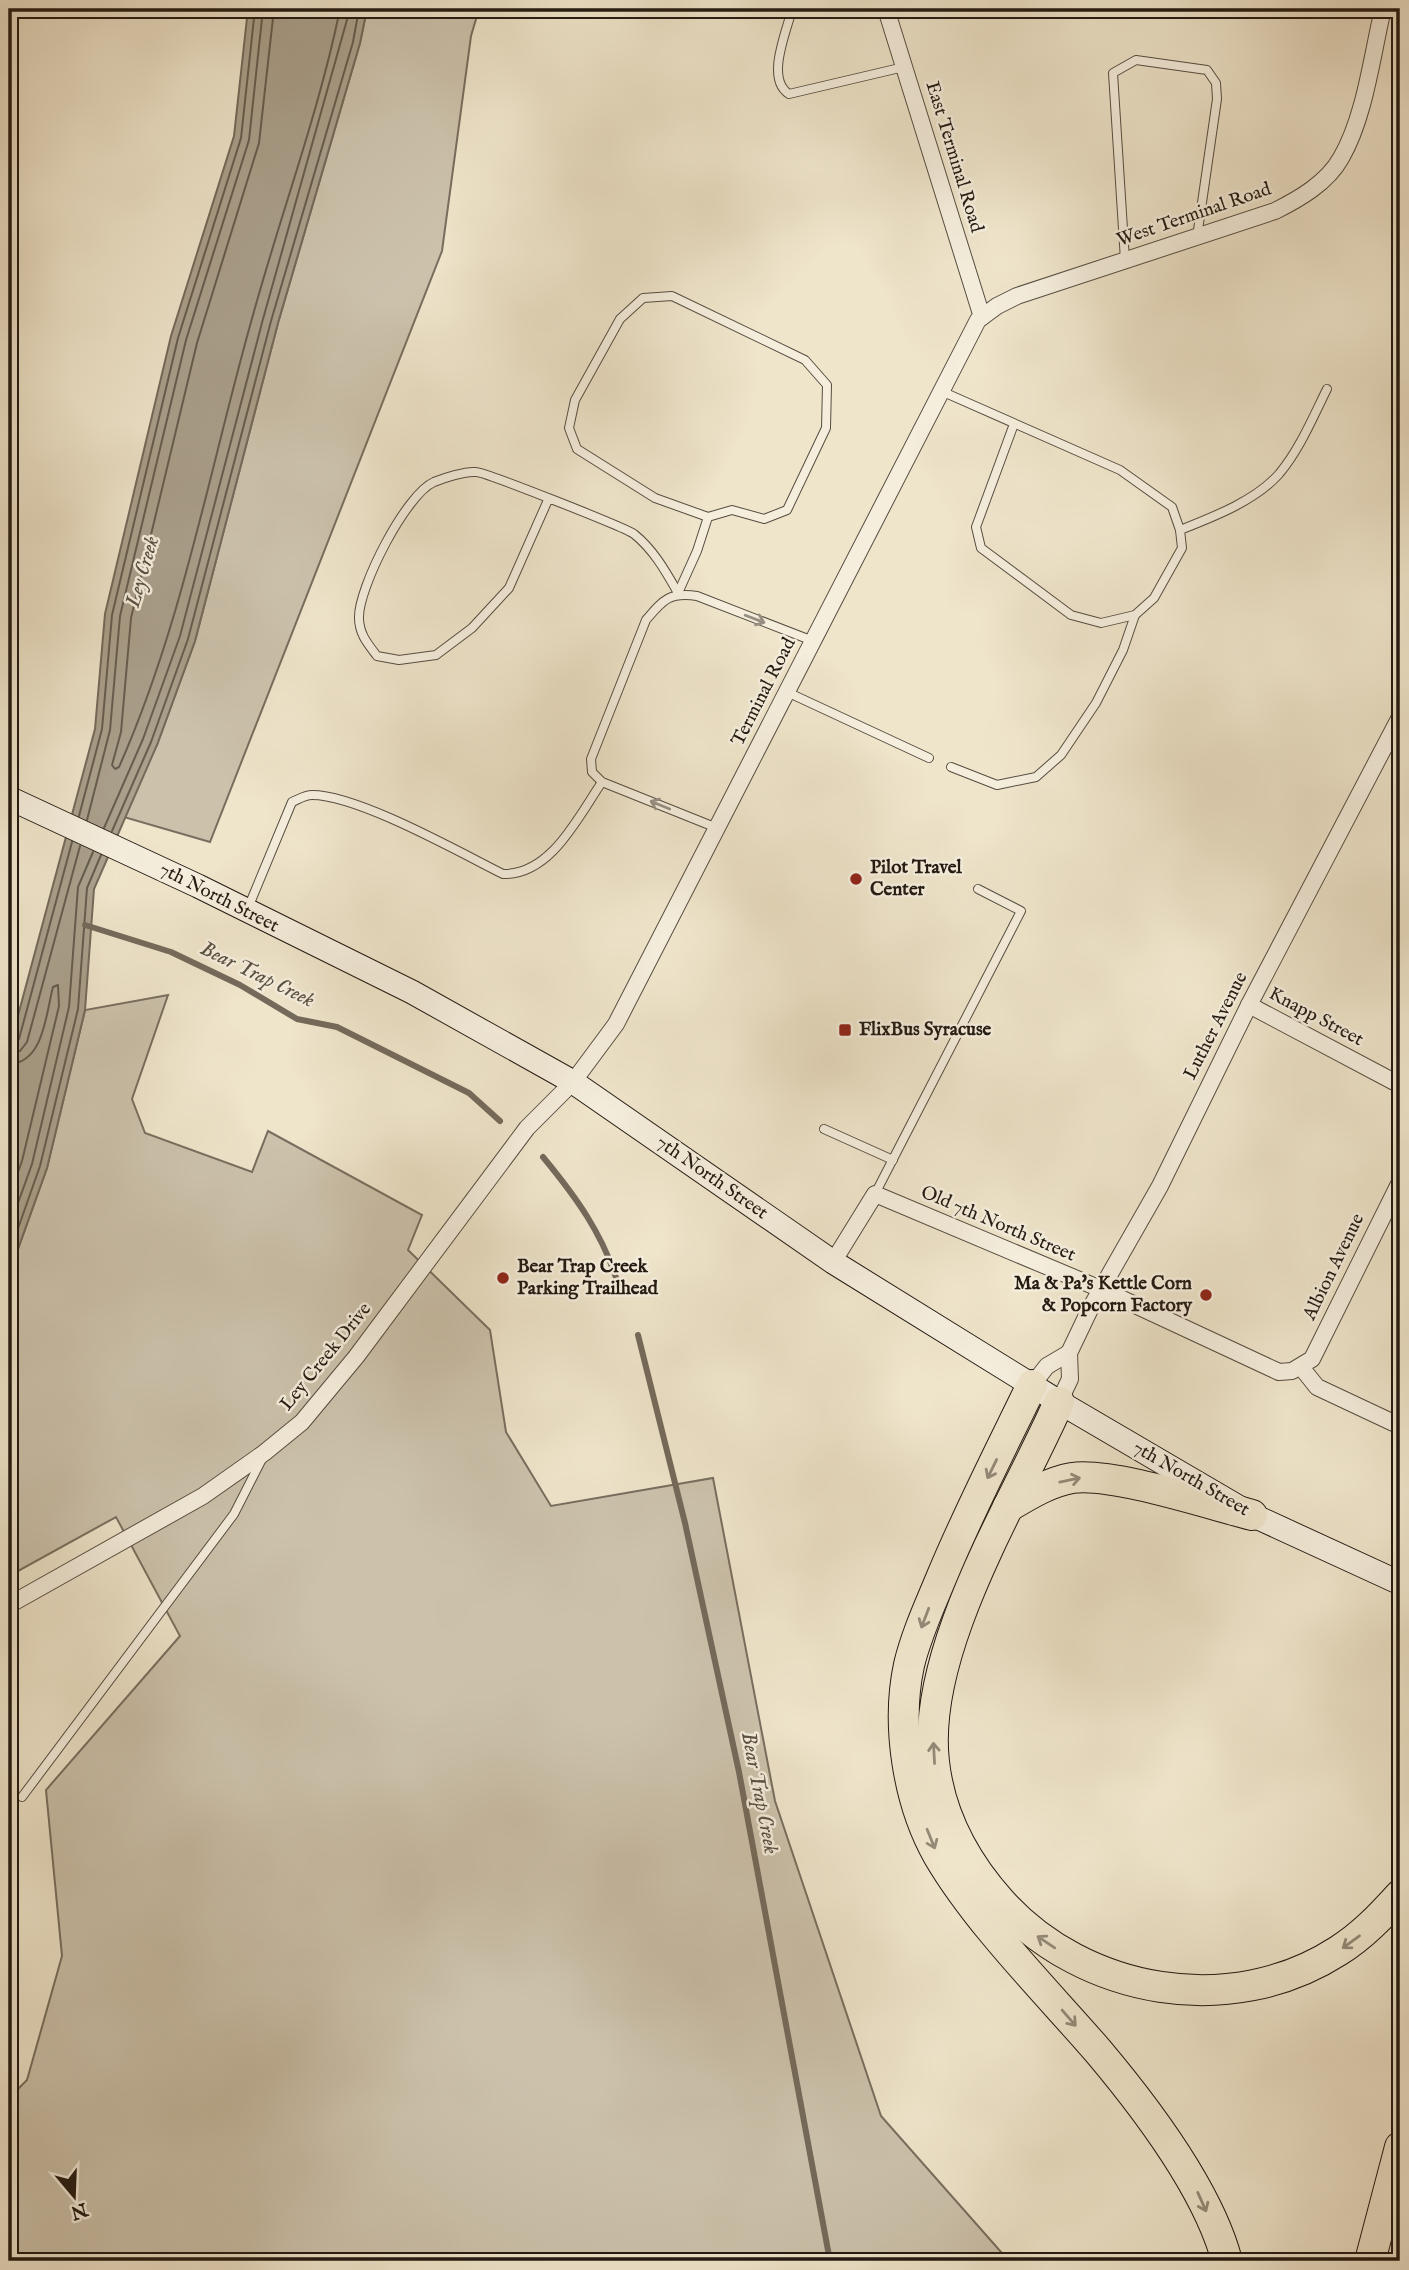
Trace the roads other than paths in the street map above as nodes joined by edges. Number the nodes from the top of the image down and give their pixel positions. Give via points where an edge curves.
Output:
1 (792, 9) edge
2 (886, 9) edge
3 (1383, 9) edge
4 (904, 67) junction
5 (1197, 237) junction
6 (1125, 260) junction
7 (982, 317) junction
8 (1327, 389) dead end
9 (941, 391) junction
10 (1014, 424) junction
11 (548, 500) junction
12 (708, 517) junction
13 (1180, 530) junction
14 (678, 593) junction
15 (1135, 615) junction
16 (813, 641) junction
17 (787, 692) junction
18 (1400, 717) edge
19 (929, 758) dead end
20 (951, 766) dead end
21 (602, 782) junction
22 (9, 798) edge
23 (717, 828) junction
24 (978, 889) dead end
25 (247, 912) junction
26 (1249, 1004) junction
27 (573, 1082) junction
28 (1400, 1085) edge
29 (824, 1129) dead end
30 (893, 1160) junction
31 (1400, 1182) edge
32 (875, 1194) junction
33 (833, 1262) junction
34 (1103, 1290) junction
35 (1069, 1353) junction
36 (1301, 1367) junction
37 (1032, 1385) junction
38 (1059, 1402) junction
39 (1400, 1426) edge
40 (264, 1453) junction
41 (1008, 1507) junction
42 (1252, 1515) junction
43 (1400, 1583) edge
44 (9, 1605) edge
45 (22, 1797) dead end
46 (1400, 1895) edge
47 (1400, 2147) edge
48 (1227, 2261) edge
49 (1370, 2261) edge

1 - 4 lane via 777,71 779,84 789,94
2 - 4 street, East Terminal Road
3 - 5 street, West Terminal Road via 1362,103 1341,159 1306,195 1275,211
4 - 7 street, East Terminal Road
5 - 6 street, West Terminal Road
5 - 6 lane via 1216,83 1207,70 1136,60 1112,73
6 - 7 street, West Terminal Road via 1017,296
7 - 9 street, Terminal Road
8 - 13 lane via 1278,475 1213,517
9 - 10 lane
9 - 16 street, Terminal Road
10 - 13 lane via 1120,470 1172,507
10 - 15 lane via 976,527 981,548 1071,615 1101,623
11 - 11 lane via 475,472 432,482 401,513 378,559 359,616 361,635 377,656 399,660 436,654 472,628 509,588
11 - 14 lane via 633,533 662,563
12 - 12 lane via 732,510 764,519 786,510 826,428 827,385 805,360 672,296 643,298 620,319 575,400 569,428 577,449 655,498
12 - 14 lane
13 - 15 lane via 1182,548 1154,598
14 -> 16 lane
14 - 21 lane via 661,602 646,620 591,759 592,772
15 - 20 lane via 1096,703 1061,755 1036,777 997,785
16 - 17 street, Terminal Road
17 - 19 lane
17 - 23 street, Terminal Road
18 - 26 street, Luther Avenue
23 -> 21 lane
21 - 25 lane via 538,867 521,874 503,874 390,818 309,794 292,803
22 - 25 street, 7th North Street
23 - 27 street, Terminal Road via 616,1024
24 - 30 lane via 1021,911
25 - 27 street, 7th North Street via 412,992
26 - 28 street, Knapp Street
26 - 34 street, Luther Avenue
27 - 33 street, 7th North Street
27 - 40 street, Ley Creek Drive via 527,1128 302,1422
29 - 30 lane
30 - 32 lane
31 - 36 street, Albion Avenue via 1312,1359
32 - 33 street
32 - 34 street, Old 7th North Street
33 - 37 street, 7th North Street
34 - 35 street, Luther Avenue
34 - 36 street, Old 7th North Street via 1279,1372
35 - 37 street, Luther Avenue via 1047,1366
35 - 38 street, Luther Avenue via 1070,1378
36 - 39 street via 1317,1387
37 - 38 street, 7th North Street
37 -> 48 highway via 951,1555 909,1666 907,1758 916,1802 936,1852 960,1890 1162,2132 1197,2190
38 - 41 highway
38 - 42 street, 7th North Street
40 - 44 street, Ley Creek Drive via 203,1496
40 - 45 lane via 227,1525
41 -> 42 highway via 1032,1492 1071,1478 1088,1478
46 -> 41 highway via 1368,1929 1336,1952 1290,1974 1247,1986 1200,1991 1121,1980 1077,1962 1022,1925 976,1875 964,1855 945,1810 934,1763 933,1719 942,1665
42 - 43 street, 7th North Street
47 - 49 highway

